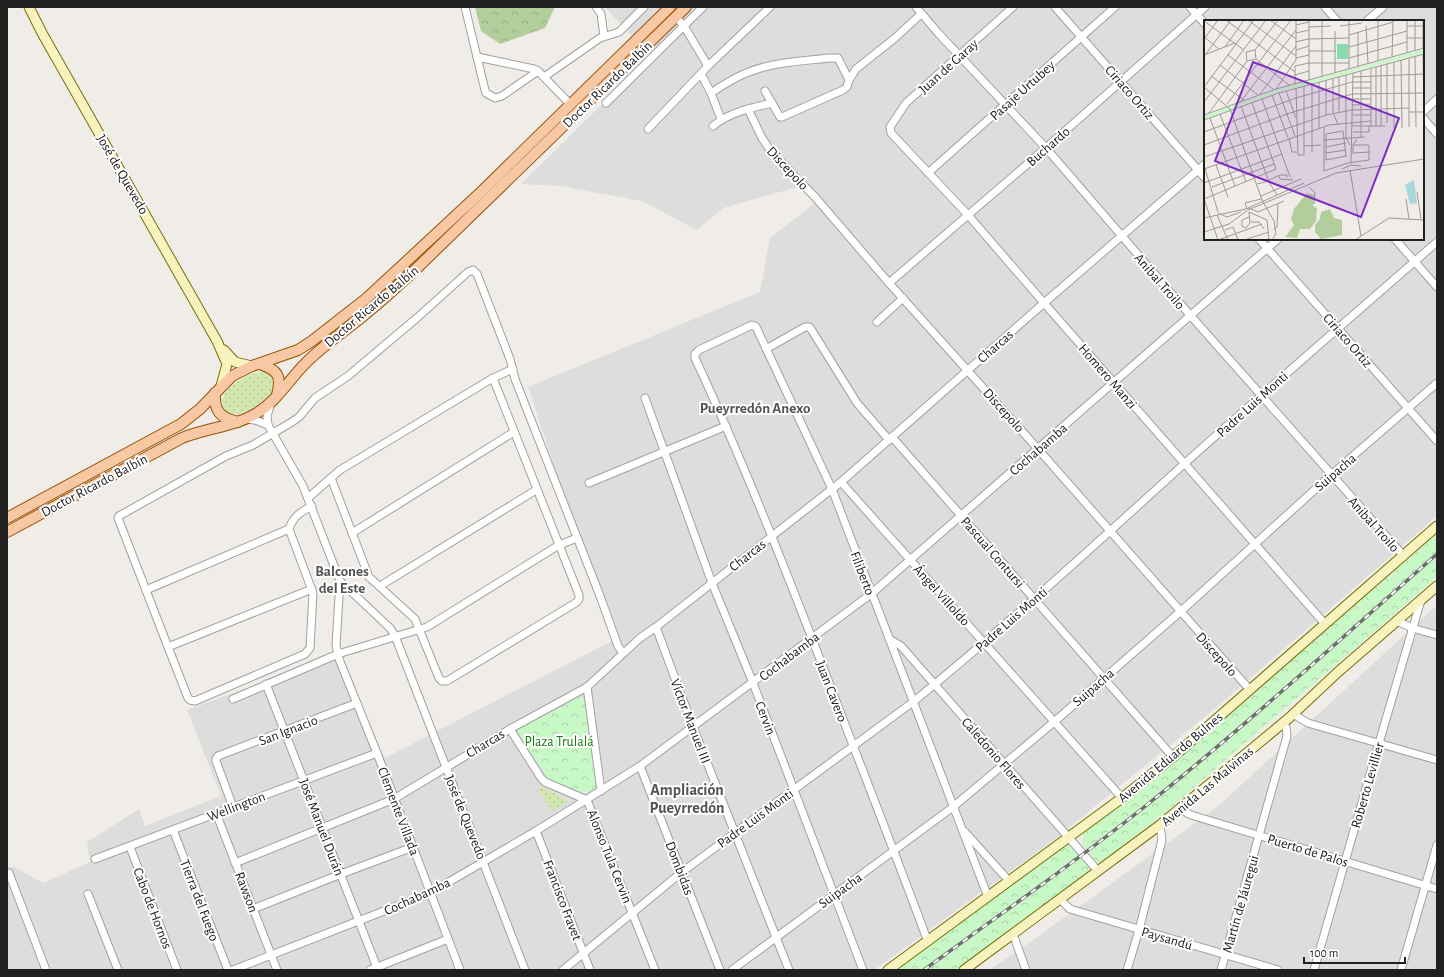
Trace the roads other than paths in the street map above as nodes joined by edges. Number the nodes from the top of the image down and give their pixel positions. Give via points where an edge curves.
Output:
1 (29, 7) edge
2 (465, 7) edge
3 (596, 7) edge
4 (644, 7) edge
5 (670, 7) edge
6 (686, 7) edge
7 (703, 7) edge
8 (770, 7) edge
9 (916, 7) edge
10 (1013, 7) edge
11 (1055, 7) edge
12 (1116, 7) edge
13 (1190, 7) edge
14 (1205, 7) edge
15 (1325, 7) edge
16 (1383, 7) edge
17 (921, 14) junction
18 (1196, 14) junction
19 (676, 17) junction
20 (1336, 20) edge
21 (1368, 20) edge
22 (1204, 23) edge
23 (684, 26) junction
24 (604, 36) junction
25 (1082, 37) junction
26 (959, 55) junction
27 (477, 57) junction
28 (708, 66) junction
29 (538, 71) junction
30 (701, 74) junction
31 (544, 77) junction
32 (849, 80) junction
33 (1121, 82) junction
34 (765, 91) dead end
35 (711, 93) junction
36 (1437, 99) edge
37 (606, 103) dead end
38 (772, 103) junction
39 (571, 105) junction
40 (1006, 105) junction
41 (748, 109) junction
42 (1424, 111) edge
43 (1424, 119) edge
44 (721, 120) junction
45 (713, 126) dead end
46 (648, 129) dead end
47 (890, 130) joint
48 (1437, 134) edge
49 (1046, 148) junction
50 (1204, 165) edge
51 (1198, 170) junction
52 (928, 173) junction
53 (1204, 177) edge
54 (968, 215) junction
55 (1122, 236) junction
56 (1260, 240) edge
57 (1277, 240) edge
58 (1396, 240) edge
59 (1437, 242) edge
60 (1267, 248) junction
61 (1415, 262) junction
62 (889, 283) junction
63 (1437, 287) edge
64 (903, 298) junction
65 (1044, 303) junction
66 (1190, 315) junction
67 (877, 322) dead end
68 (1338, 329) junction
69 (217, 341) junction
70 (766, 349) junction
71 (695, 354) joint
72 (256, 365) junction
73 (513, 369) junction
74 (968, 370) junction
75 (492, 378) junction
76 (1115, 382) junction
77 (1437, 383) edge
78 (218, 390) junction
79 (1261, 396) junction
80 (645, 398) dead end
81 (274, 400) junction
82 (1408, 408) junction
83 (241, 420) junction
84 (268, 425) junction
85 (726, 426) junction
86 (514, 432) junction
87 (273, 434) junction
88 (890, 438) junction
89 (1437, 441) edge
90 (1038, 449) junction
91 (663, 451) junction
92 (1184, 464) junction
93 (1331, 475) junction
94 (331, 478) junction
95 (841, 482) junction
96 (589, 483) dead end
97 (832, 489) junction
98 (536, 490) junction
99 (308, 498) junction
100 (312, 506) junction
101 (961, 516) junction
102 (7, 518) edge
103 (1437, 526) edge
104 (289, 529) junction
105 (1110, 531) junction
106 (7, 532) edge
107 (352, 533) junction
108 (772, 536) junction
109 (578, 538) junction
110 (1254, 544) junction
111 (559, 545) junction
112 (1403, 555) junction
113 (911, 560) junction
114 (340, 581) junction
115 (712, 583) junction
116 (380, 586) junction
117 (1437, 586) edge
118 (312, 589) junction
119 (146, 590) junction
120 (871, 594) junction
121 (1034, 599) junction
122 (1421, 600) junction
123 (1180, 612) junction
124 (1397, 621) junction
125 (1325, 624) junction
126 (656, 627) junction
127 (1412, 628) junction
128 (419, 630) junction
129 (1437, 635) edge
130 (395, 636) junction
131 (812, 639) junction
132 (889, 639) junction
133 (984, 643) junction
134 (168, 647) junction
135 (623, 653) junction
136 (338, 654) junction
137 (1103, 678) junction
138 (753, 683) junction
139 (266, 684) junction
140 (934, 685) junction
141 (587, 687) junction
142 (1250, 690) junction
143 (232, 699) dead end
144 (913, 702) junction
145 (357, 703) junction
146 (1293, 714) junction
147 (1054, 722) junction
148 (1283, 723) junction
149 (693, 727) junction
150 (510, 729) junction
151 (285, 731) junction
152 (1379, 743) junction
153 (854, 746) junction
154 (377, 753) junction
155 (1173, 757) junction
156 (1437, 760) edge
157 (1004, 764) junction
158 (446, 766) junction
159 (640, 766) junction
160 (304, 781) junction
161 (793, 789) junction
162 (601, 791) junction
163 (1122, 798) junction
164 (394, 799) junction
165 (586, 800) junction
166 (233, 807) junction
167 (953, 807) junction
168 (1180, 809) junction
169 (216, 813) junction
170 (1160, 825) junction
171 (961, 827) junction
172 (322, 828) junction
173 (173, 830) junction
174 (536, 831) junction
175 (734, 833) junction
176 (1260, 835) junction
177 (1069, 837) junction
178 (1437, 845) edge
179 (130, 847) junction
180 (412, 847) junction
181 (894, 851) junction
182 (95, 859) dead end
183 (484, 862) junction
184 (1345, 862) junction
185 (235, 863) junction
186 (1098, 871) junction
187 (682, 872) junction
188 (9, 873) dead end
189 (341, 874) junction
190 (1009, 881) junction
191 (1425, 886) junction
192 (1437, 889) edge
193 (430, 893) junction
194 (834, 893) junction
195 (88, 894) dead end
196 (988, 897) junction
197 (1060, 899) junction
198 (253, 909) junction
199 (633, 912) junction
200 (359, 921) junction
201 (1139, 930) junction
202 (1012, 934) junction
203 (776, 937) junction
204 (448, 939) junction
205 (928, 942) junction
206 (583, 953) junction
207 (271, 955) junction
208 (1226, 955) junction
209 (375, 969) edge
210 (46, 970) edge
211 (118, 970) edge
212 (177, 970) edge
213 (228, 970) edge
214 (233, 970) edge
215 (277, 970) edge
216 (460, 970) edge
217 (525, 970) edge
218 (563, 970) edge
219 (590, 970) edge
220 (655, 970) edge
221 (720, 970) edge
222 (732, 970) edge
223 (789, 970) edge
224 (863, 970) edge
225 (888, 970) edge
226 (964, 970) edge
227 (1026, 970) edge
228 (1127, 970) edge
229 (1221, 970) edge
230 (1278, 970) edge
231 (1314, 970) edge
232 (1401, 970) edge

1 - 69 main road, José de Quevedo
2 - 27 street
3 - 24 street via 601,14
4 - 24 street via 624,29
5 - 39 main road, Doctor Ricardo Balbín
6 - 19 main road, Doctor Ricardo Balbín
7 - 23 street
8 - 28 street
9 - 17 street, Anibal Troilo
10 - 26 street, Juan de Garay
11 - 25 street, Ciriaco Ortiz
12 - 25 street, Pasaje Urtubey
13 - 18 street
14 - 18 street, Buchardo
15 - 20 street
16 - 21 street
17 - 26 street, Anibal Troilo
17 - 32 street via 856,69
18 - 22 street
18 - 33 street, Buchardo
19 - 23 street
19 - 81 main road, Doctor Ricardo Balbín via 415,270 370,311 308,360
23 - 28 street
23 - 37 street
24 - 31 street
25 - 33 street, Ciriaco Ortiz
25 - 40 street, Pasaje Urtubey
26 - 40 street, Anibal Troilo
26 - 47 street, Juan de Garay via 906,104
27 - 29 street
27 - 29 street via 486,93 495,98 502,96
28 - 30 street
29 - 31 street
30 - 35 street
30 - 46 street
31 - 39 street
32 - 35 street via 838,58 829,58 767,66 734,79
32 - 38 street via 843,90 782,118
33 - 49 street, Buchardo
33 - 51 street, Ciriaco Ortiz
34 - 38 street
35 - 44 street
36 - 42 street
38 - 41 street
39 - 72 main road, Doctor Ricardo Balbín via 366,298 298,350
40 - 49 street, Anibal Troilo
40 - 52 street, Pasaje Urtubey
41 - 44 street
41 - 62 street, Discepolo via 767,147 815,197
43 - 48 street
44 - 45 street
47 - 52 street, Homero Manzi
49 - 54 street, Buchardo
49 - 55 street, Anibal Troilo
50 - 51 street, Charcas
51 - 53 street, Ciriaco Ortiz
51 - 55 street, Charcas
52 - 54 street, Homero Manzi
54 - 62 street, Buchardo
54 - 65 street, Homero Manzi
55 - 65 street, Charcas
55 - 66 street, Anibal Troilo
56 - 60 street, Ciriaco Ortiz
57 - 60 street, Cochabamba
58 - 61 street
59 - 61 street, Padre Luis Monti
60 - 66 street, Cochabamba
60 - 68 street, Ciriaco Ortiz
61 - 63 street
61 - 68 street, Padre Luis Monti
62 - 64 street, Discepolo
64 - 67 street
64 - 74 street, Discepolo
65 - 74 street, Charcas
65 - 76 street, Homero Manzi
66 - 76 street, Cochabamba
66 - 79 street, Anibal Troilo
68 - 79 street, Padre Luis Monti
68 - 82 street, Ciriaco Ortiz
69 - 72 main road via 235,362
69 - 78 main road via 227,364
70 - 71 street, Filiberto via 756,327 752,325
70 - 88 street, Pascual Contursi via 809,327 855,399
70 - 97 street, Filiberto
71 - 85 street, Juan Cavero
72 - 78 main road, Doctor Ricardo Balbín via 232,376
72 - 81 main road via 273,370 278,376 280,383
73 - 75 street
73 - 87 street via 477,274 473,270 348,376 315,398 299,417
73 - 109 street
74 - 88 street, Charcas
74 - 90 street, Discepolo
75 - 86 street
75 - 94 street via 340,470
76 - 90 street, Cochabamba
76 - 92 street, Homero Manzi
77 - 82 street, Suipacha
78 - 83 main road via 215,403 219,413 228,419
78 - 102 main road, Doctor Ricardo Balbín via 196,412 174,428
79 - 92 street, Padre Luis Monti
79 - 93 street, Anibal Troilo
80 - 91 street, Cervin
81 - 83 main road, Doctor Ricardo Balbín via 257,413
81 - 84 street via 267,416
82 - 89 street, Ciriaco Ortiz
82 - 93 street, Suipacha
83 - 84 street via 255,420
83 - 106 main road, Doctor Ricardo Balbín via 182,438
84 - 87 street
85 - 91 street
85 - 108 street, Juan Cavero
86 - 98 street
86 - 107 street
87 - 99 street
87 - 119 street via 226,456 119,516
88 - 95 street, Charcas
88 - 101 street, Pascual Contursi
90 - 101 street, Cochabamba
90 - 105 street, Discepolo
91 - 96 street
91 - 115 street, Cervin
92 - 105 street, Padre Luis Monti
92 - 110 street, Homero Manzi
93 - 110 street, Suipacha
93 - 112 street, Anibal Troilo
94 - 99 street
94 - 107 street
95 - 97 street, Charcas
95 - 113 street, Ángel Villoldo
97 - 108 street, Charcas
97 - 120 street, Filiberto
98 - 111 street
98 - 116 street
99 - 100 street
100 - 104 street via 301,511 291,522
100 - 114 street
101 - 113 street, Cochabamba
101 - 121 street, Pascual Contursi
103 - 112 main road, Avenida Eduardo Bulnes
104 - 118 street
104 - 119 street
105 - 121 street, Padre Luis Monti
105 - 123 street, Discepolo
107 - 116 street via 369,577
108 - 115 street, Charcas
108 - 131 street, Juan Cavero
109 - 111 street
109 - 135 street via 618,646
110 - 123 street, Suipacha
110 - 125 street, Homero Manzi
111 - 128 street
111 - 128 street via 579,595 577,602 571,606 447,681 439,678
112 - 125 main road, Avenida Eduardo Bulnes
113 - 120 street, Cochabamba
113 - 133 street, Ángel Villoldo
114 - 130 street, José de Quevedo via 390,628
114 - 136 street, Clemente Villada via 336,644
115 - 126 street, Charcas
115 - 138 street, Cervin
116 - 128 street via 413,616
117 - 122 main road, Avenida Las Malvinas
118 - 134 street
118 - 134 street via 314,600 309,651 194,700 188,698
119 - 134 street
120 - 131 street, Cochabamba
120 - 132 street, Filiberto
121 - 133 street, Padre Luis Monti
121 - 137 street, Pascual Contursi
122 - 124 main road, Avenida Las Malvinas
122 - 127 street, Roberto Levillier
123 - 137 street, Suipacha
123 - 142 street, Discepolo
124 - 127 street
124 - 146 main road, Avenida Las Malvinas
125 - 142 main road, Avenida Eduardo Bulnes
126 - 135 street, Charcas
126 - 149 street, Víctor Manuel III
127 - 129 street
127 - 152 street, Roberto Levillier
128 - 130 street
130 - 136 street
130 - 158 street, José de Quevedo
131 - 138 street, Cochabamba
131 - 153 street, Juan Cavero
132 - 140 street, Caledonio Flores via 901,646
132 - 144 street, Filiberto
133 - 140 street, Padre Luis Monti
133 - 147 street, Ángel Villoldo
135 - 141 street, Charcas
136 - 139 street
136 - 145 street, Clemente Villada
137 - 147 street, Suipacha
137 - 155 street, Pascual Contursi
138 - 149 street, Cochabamba
138 - 161 street, Cervin
139 - 143 street
139 - 151 street, José Manuel Durán
140 - 144 street, Padre Luis Monti
140 - 157 street, Caledonio Flores
141 - 150 street, Charcas
141 - 162 street, Alonso Tula Cervin
142 - 155 main road, Avenida Eduardo Bulnes
144 - 153 street, Padre Luis Monti
144 - 167 street, Filiberto
145 - 151 street, San Ignacio
145 - 154 street, Clemente Villada
146 - 148 main road, Avenida Las Malvinas
146 - 152 street via 1308,723
147 - 157 street, Suipacha
147 - 163 street, Ángel Villoldo
148 - 168 main road, Avenida Las Malvinas
148 - 176 street, Martín de Jáuregui via 1287,736
149 - 159 street, Cochabamba
149 - 175 street, Víctor Manuel III
150 - 158 street, Charcas
150 - 165 street, Alonso Tula Cervin via 545,782
151 - 160 street, José Manuel Durán
151 - 166 street, San Ignacio via 218,756 216,762
152 - 156 street
152 - 184 street, Roberto Levillier
153 - 161 street, Padre Luis Monti
153 - 181 street, Juan Cavero
154 - 160 street, Wellington
154 - 164 street, Clemente Villada
155 - 163 main road, Avenida Eduardo Bulnes
157 - 167 street, Suipacha
157 - 177 street, Caledonio Flores
158 - 164 street, Charcas
158 - 183 street, José de Quevedo
159 - 162 street, Cochabamba
159 - 187 street, Dombidas
160 - 166 street, Wellington
160 - 172 street, José Manuel Durán
161 - 175 street, Padre Luis Monti
161 - 194 street, Cervin
162 - 165 street, Cochabamba
163 - 177 main road, Avenida Eduardo Bulnes
164 - 172 street, Charcas
164 - 180 street, Clemente Villada
165 - 174 street, Cochabamba
165 - 199 street, Alonso Tula Cervin
166 - 169 street, Wellington
167 - 171 street, Filiberto
167 - 181 street, Suipacha
168 - 170 main road, Avenida Las Malvinas
168 - 176 street, Puerto de Palos
169 - 173 street, Wellington
169 - 185 street, Rawson
170 - 186 main road, Avenida Las Malvinas
170 - 201 street via 1162,840
171 - 190 street, Filiberto
171 - 196 street, Filiberto
172 - 185 street, Charcas
172 - 189 street, José Manuel Durán
173 - 179 street, Wellington
173 - 213 street, Tierra del Fuego
174 - 183 street, Cochabamba
174 - 206 street, Francisco Fravet
175 - 187 street, Padre Luis Monti
175 - 203 street, Víctor Manuel III
176 - 184 street, Puerto de Palos
176 - 208 street, Martín de Jáuregui
177 - 186 street, Caledonio Flores
177 - 190 main road, Avenida Eduardo Bulnes
178 - 191 street
179 - 182 street, Wellington
179 - 212 street, Cabo de Hornos
180 - 189 street
180 - 193 street, Clemente Villada
181 - 194 street, Suipacha
181 - 205 street, Juan Cavero
183 - 193 street, Cochabamba
183 - 217 street, José de Quevedo
184 - 191 street, Puerto de Palos
184 - 231 street, Roberto Levillier
185 - 198 street, Rawson
186 - 197 main road, Avenida Las Malvinas
187 - 199 street, Padre Luis Monti
187 - 221 street, Dombidas
188 - 210 street
189 - 198 street
189 - 200 street, José Manuel Durán
190 - 196 main road, Avenida Eduardo Bulnes
191 - 192 street, Puerto de Palos
191 - 232 street
193 - 200 street, Cochabamba
193 - 204 street, Clemente Villada
194 - 203 street, Suipacha
194 - 224 street, Cervin
195 - 211 street
196 - 205 main road, Avenida Eduardo Bulnes
197 - 201 street, Paysandú via 1070,909
197 - 202 main road, Avenida Las Malvinas
198 - 207 street, Rawson
199 - 206 street, Padre Luis Monti
199 - 220 street, Alonso Tula Cervin
200 - 207 street, Cochabamba
200 - 209 street, José Manuel Durán
201 - 208 street, Paysandú
201 - 228 street
202 - 226 main road, Avenida Las Malvinas
202 - 227 street
203 - 222 street, Suipacha
203 - 223 street, Víctor Manuel III
204 - 209 street
204 - 216 street, Clemente Villada
205 - 225 main road, Avenida Eduardo Bulnes
206 - 218 street, Padre Luis Monti
206 - 219 street, Francisco Fravet
207 - 214 street, Cochabamba
207 - 215 street, Rawson
208 - 229 street, Martín de Jáuregui
208 - 230 street, Paysandú

